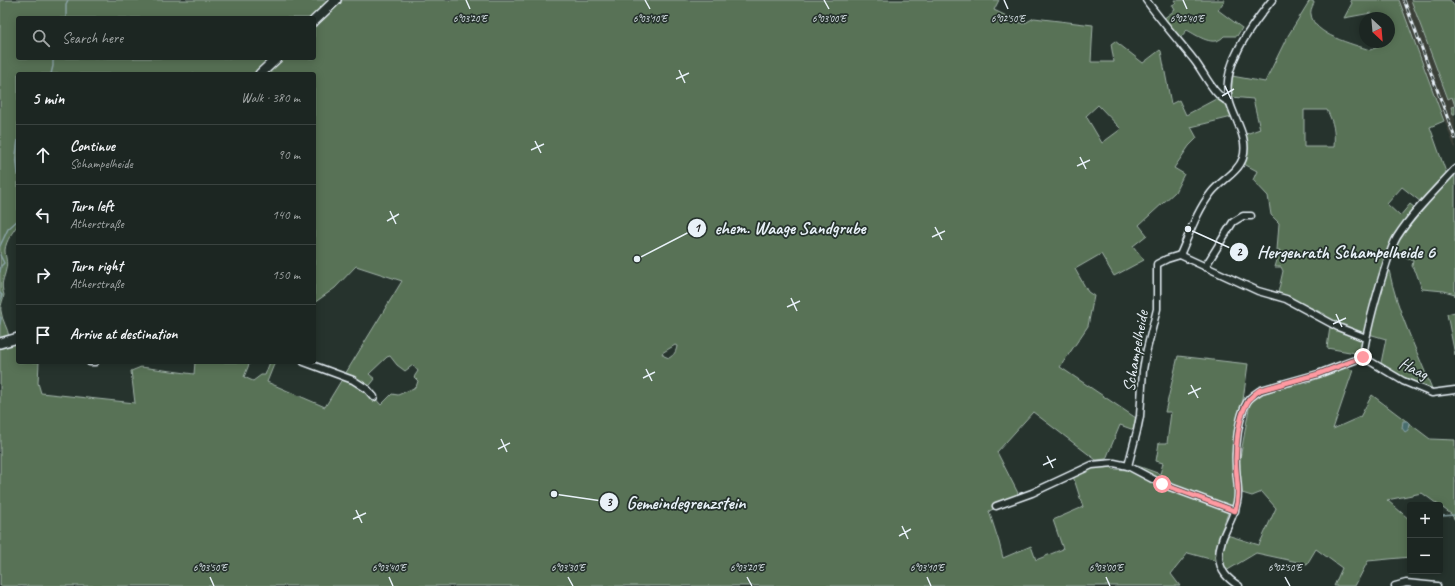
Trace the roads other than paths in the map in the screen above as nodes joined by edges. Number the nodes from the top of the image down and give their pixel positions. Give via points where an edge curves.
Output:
1 (336, 0) edge
2 (1146, 0) edge
3 (1272, 0) edge
4 (316, 19) edge
5 (274, 60) edge
6 (262, 72) edge
7 (1229, 102) junction
8 (1455, 169) edge
9 (1252, 216) dead end
10 (1180, 255) junction
11 (1205, 267) junction
12 (1366, 338) junction
13 (16, 339) edge
14 (0, 343) edge
15 (1363, 357) junction
16 (309, 364) edge
17 (1455, 390) edge
18 (374, 397) dead end
19 (1128, 466) junction
20 (996, 506) dead end
21 (1235, 511) junction
22 (1239, 586) edge
23 (1395, 586) edge
24 (1437, 586) edge

1 - 4 street
2 - 7 street via 1195,61 1218,95
3 - 7 street via 1238,49 1230,73 1227,91
5 - 6 street
7 - 10 street via 1242,133 1245,150 1243,158 1236,169 1204,202
8 - 12 street via 1419,208 1396,239 1373,304
9 - 11 street via 1243,216 1233,222
10 - 11 street
10 - 19 street, Schampelheide via 1157,264 1158,309 1145,358 1140,416
11 - 12 street via 1258,291 1286,299 1338,327
12 - 15 street
13 - 14 street
15 - 17 street, Haag via 1403,381 1432,393
15 - 21 street via 1318,374 1260,390 1253,395 1243,410 1236,453 1238,493
16 - 18 street via 353,380
19 - 20 street via 1114,463 1092,465 1032,493
19 - 21 street via 1162,484
21 - 22 street via 1223,536 1220,558 1223,571 1229,580
23 - 24 street via 1406,583

